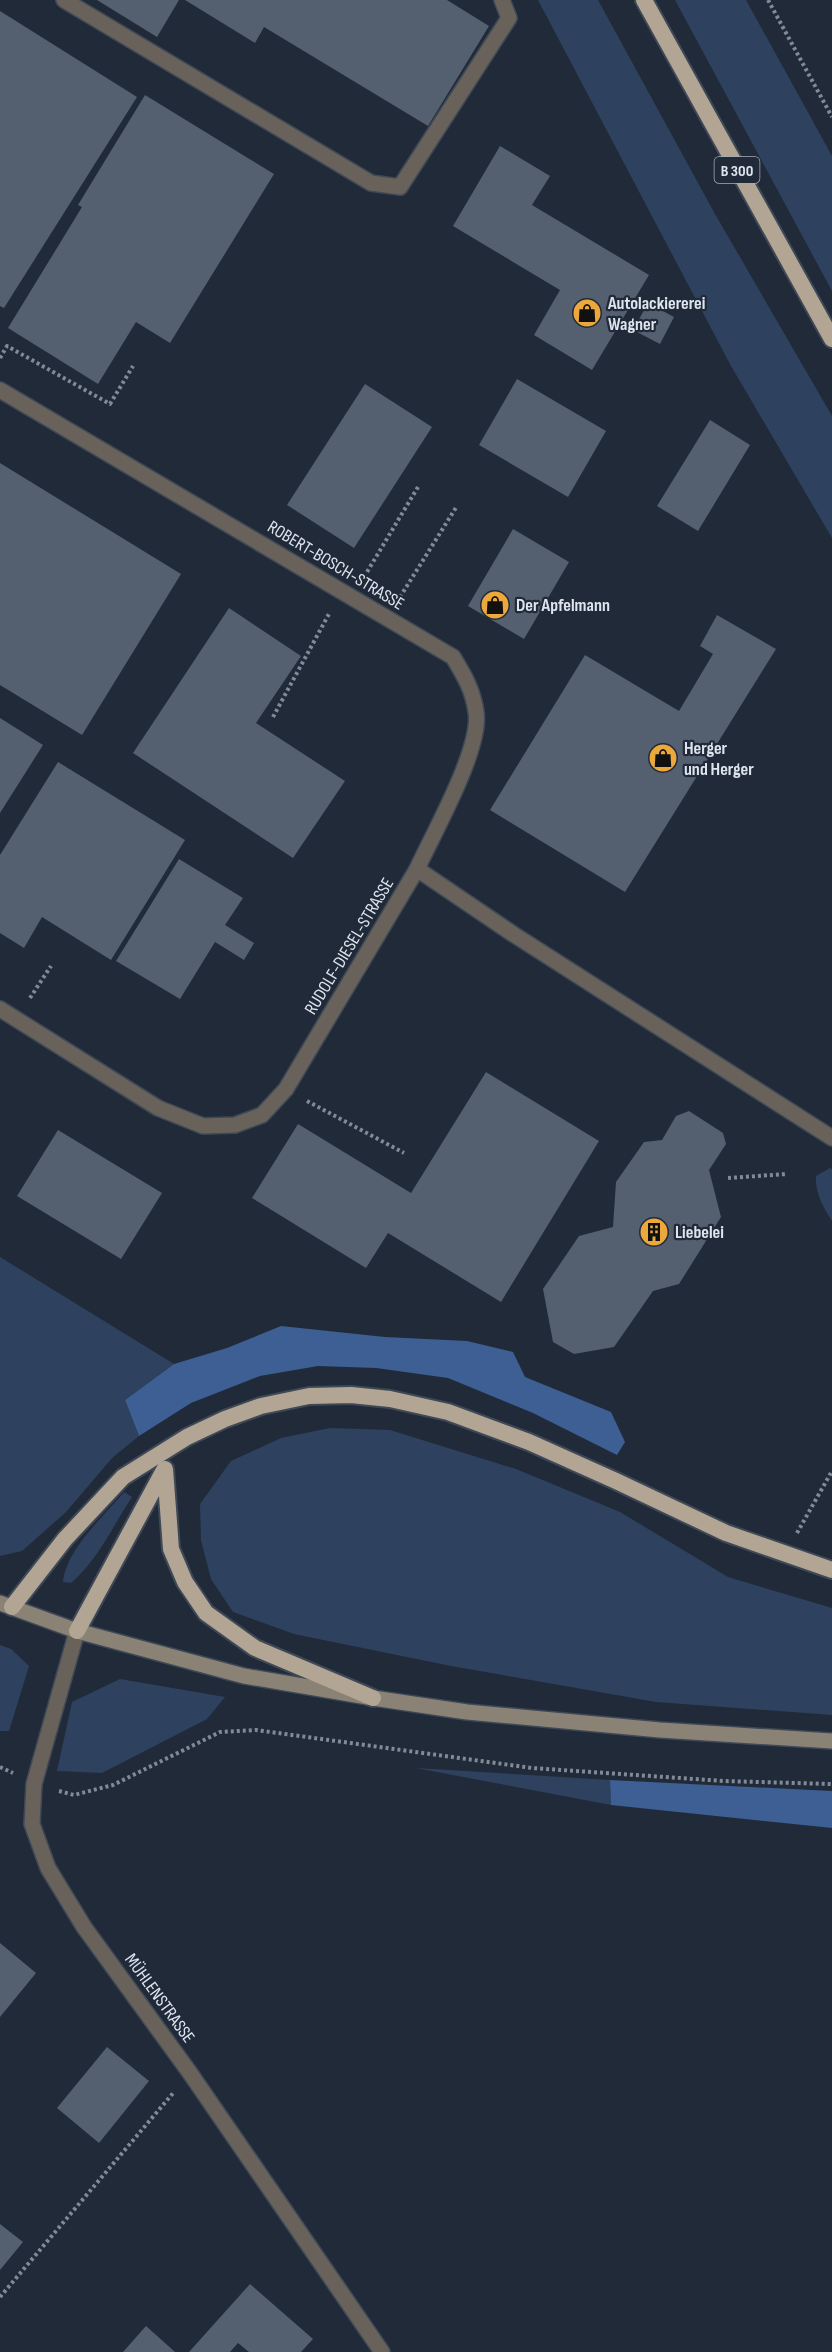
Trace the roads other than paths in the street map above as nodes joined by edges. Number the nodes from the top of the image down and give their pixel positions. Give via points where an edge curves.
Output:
1 (64, 0) edge
2 (502, 0) edge
3 (644, 0) edge
4 (832, 339) edge
5 (0, 390) edge
6 (417, 870) junction
7 (0, 1009) edge
8 (832, 1138) edge
9 (187, 1437) junction
10 (165, 1469) junction
11 (832, 1570) edge
12 (6, 1605) edge
13 (77, 1631) junction
14 (373, 1698) junction
15 (832, 1740) edge
16 (382, 2352) edge

1 - 2 street via 371,183 400,187 509,18
3 - 4 highway, B 300
5 - 6 street, ROBERT-BOSCH-STRASSE via 453,657 470,685 477,714 474,744
6 - 7 street, RUDOLF-DIESEL-STRASSE via 286,1089 262,1115 235,1125 203,1126 158,1108
6 - 8 street, RUDOLF-DIESEL-STRASSE
9 - 10 highway
9 - 11 highway via 261,1406 309,1396 390,1399 448,1412 529,1442 726,1533
9 - 12 highway via 123,1477
10 - 13 highway
10 - 14 highway via 171,1549 185,1582 206,1613 255,1647
12 - 13 main road
13 - 14 main road via 244,1676
13 - 16 street, MÜHLENSTRASSE via 34,1784 32,1824 48,1868 84,1927
14 - 15 main road via 467,1712 660,1730

